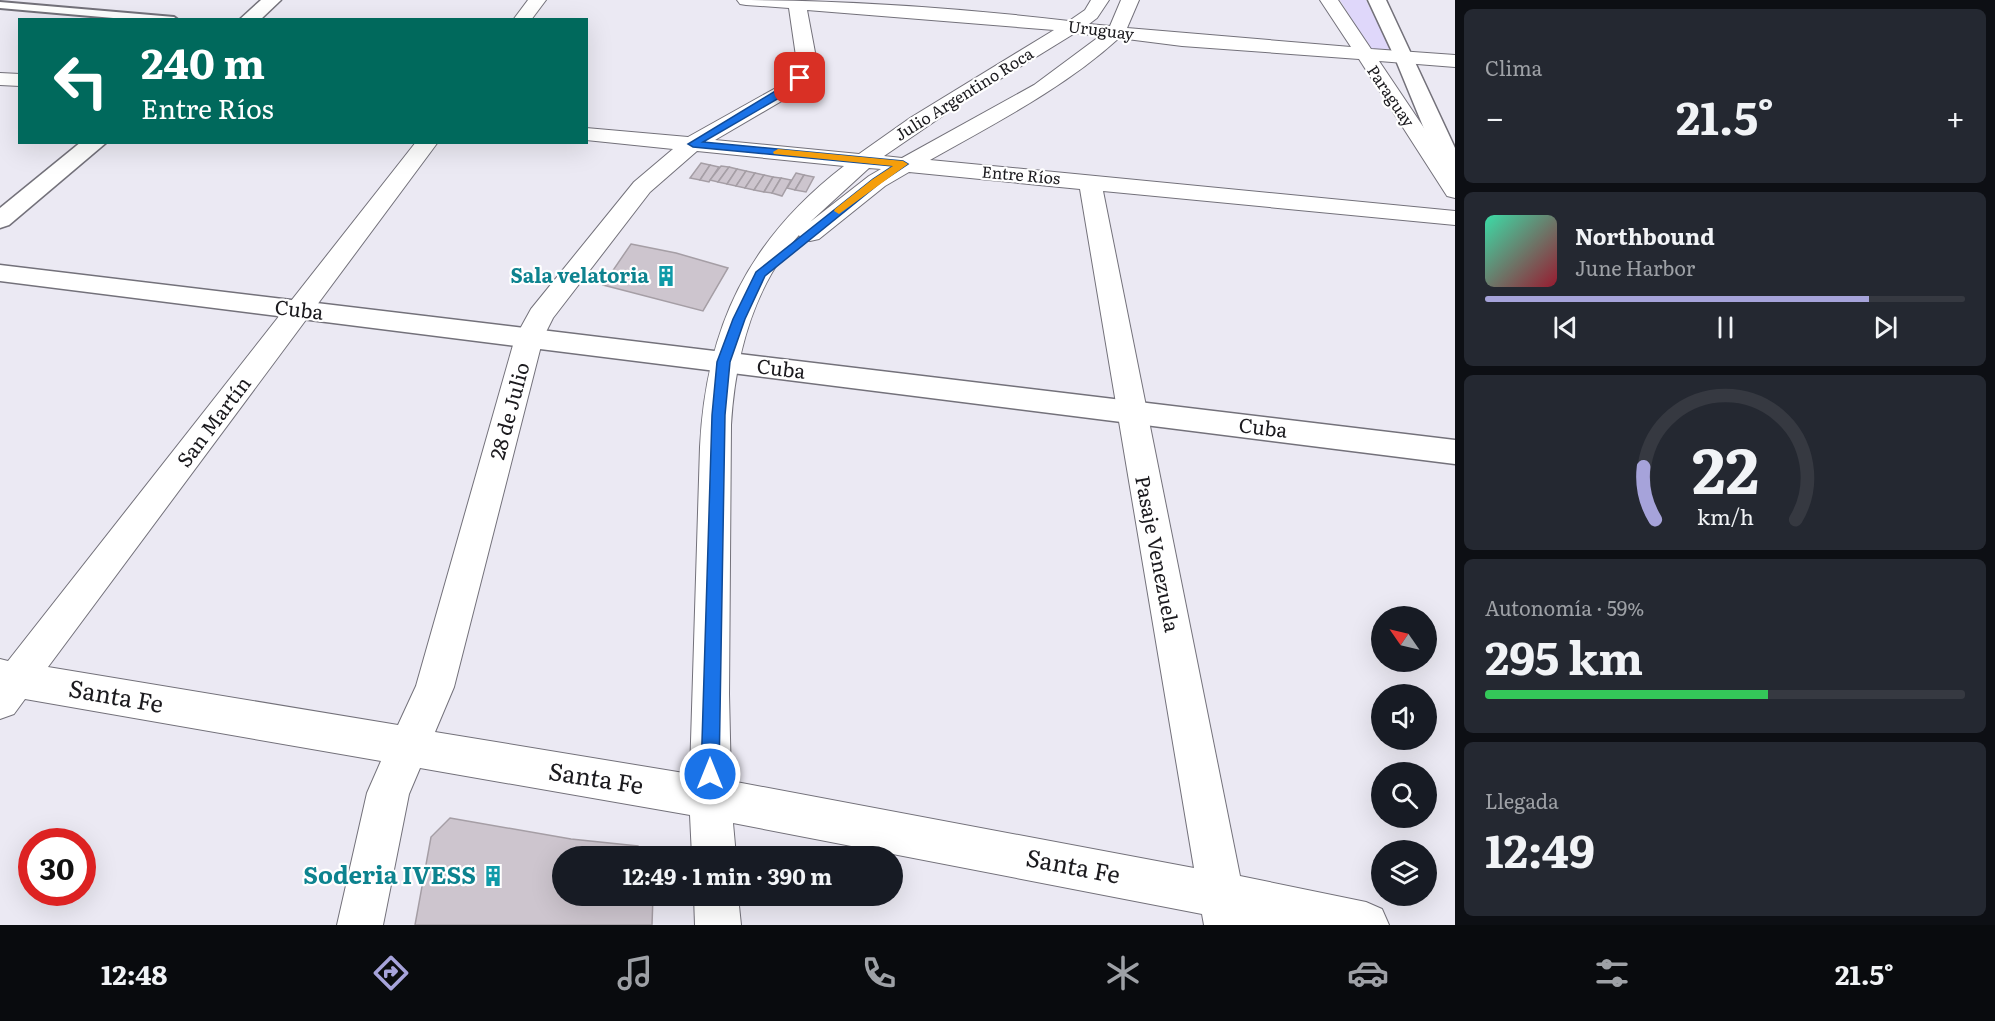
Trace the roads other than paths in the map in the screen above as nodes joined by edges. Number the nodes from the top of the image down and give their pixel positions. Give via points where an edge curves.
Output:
1 (272, 0) edge
2 (537, 0) edge
3 (746, 0) edge
4 (1100, 0) edge
5 (1130, 0) edge
6 (1329, 0) edge
7 (1377, 0) edge
8 (799, 2) edge
9 (0, 5) edge
10 (151, 18) edge
11 (250, 18) edge
12 (524, 18) edge
13 (1072, 27) junction
14 (1115, 32) junction
15 (1364, 55) junction
16 (1405, 58) junction
17 (1455, 61) edge
18 (0, 79) edge
19 (18, 80) edge
20 (588, 134) edge
21 (1446, 135) edge
22 (94, 144) edge
23 (426, 144) edge
24 (693, 144) junction
25 (862, 160) junction
26 (903, 164) junction
27 (1455, 175) edge
28 (1090, 182) junction
29 (1455, 191) edge
30 (1455, 218) edge
31 (0, 220) edge
32 (0, 273) edge
33 (760, 274) junction
34 (300, 310) junction
35 (529, 338) junction
36 (724, 362) junction
37 (1131, 412) junction
38 (1455, 452) edge
39 (5, 686) edge
40 (408, 748) junction
41 (710, 798) junction
42 (713, 846) edge
43 (717, 906) edge
44 (1224, 910) edge
45 (360, 925) edge
46 (718, 925) edge
47 (1366, 925) edge

1 - 11 street
2 - 12 street
3 - 8 street, Uruguay
4 - 13 street, Julio Argentino Roca via 1091,14
5 - 14 street, Julio Argentino Roca
6 - 15 street, Paraguay
7 - 16 street
8 - 13 street, Uruguay
8 - 24 street, 28 de Julio via 807,63 800,78 790,88
9 - 10 lane
13 - 14 street, Uruguay
13 - 25 street, Julio Argentino Roca
14 - 15 street, Uruguay
14 - 26 street, Julio Argentino Roca via 1041,89
15 - 16 street, Uruguay
15 - 29 street, Paraguay
16 - 17 street, Uruguay
16 - 21 street
18 - 19 street
20 - 24 street, Entre Ríos
21 - 27 street
22 - 31 street
23 - 34 street, San Martín
24 - 25 street, Entre Ríos
24 - 35 street, 28 de Julio via 642,187 542,315
25 - 26 street, Entre Ríos
25 - 33 street, Julio Argentino Roca via 779,241
26 - 28 street, Entre Ríos
26 - 33 street, Julio Argentino Roca
28 - 30 street, Entre Ríos
28 - 37 street, Pasaje Venezuela
32 - 34 street, Cuba
33 - 36 street, Julio Argentino Roca
34 - 35 street, Cuba
34 - 39 street, San Martín
35 - 36 street, Cuba
35 - 40 street, 28 de Julio via 435,687
36 - 37 street, Cuba
36 - 41 street, Julio Argentino Roca via 718,427
37 - 38 street, Cuba
37 - 44 street, Pasaje Venezuela
39 - 40 street, Santa Fe
40 - 41 street, Santa Fe
40 - 45 street, 28 de Julio via 388,793
41 - 42 street, Julio Argentino Roca
41 - 44 street, Santa Fe
43 - 46 street
44 - 47 street, Santa Fe

